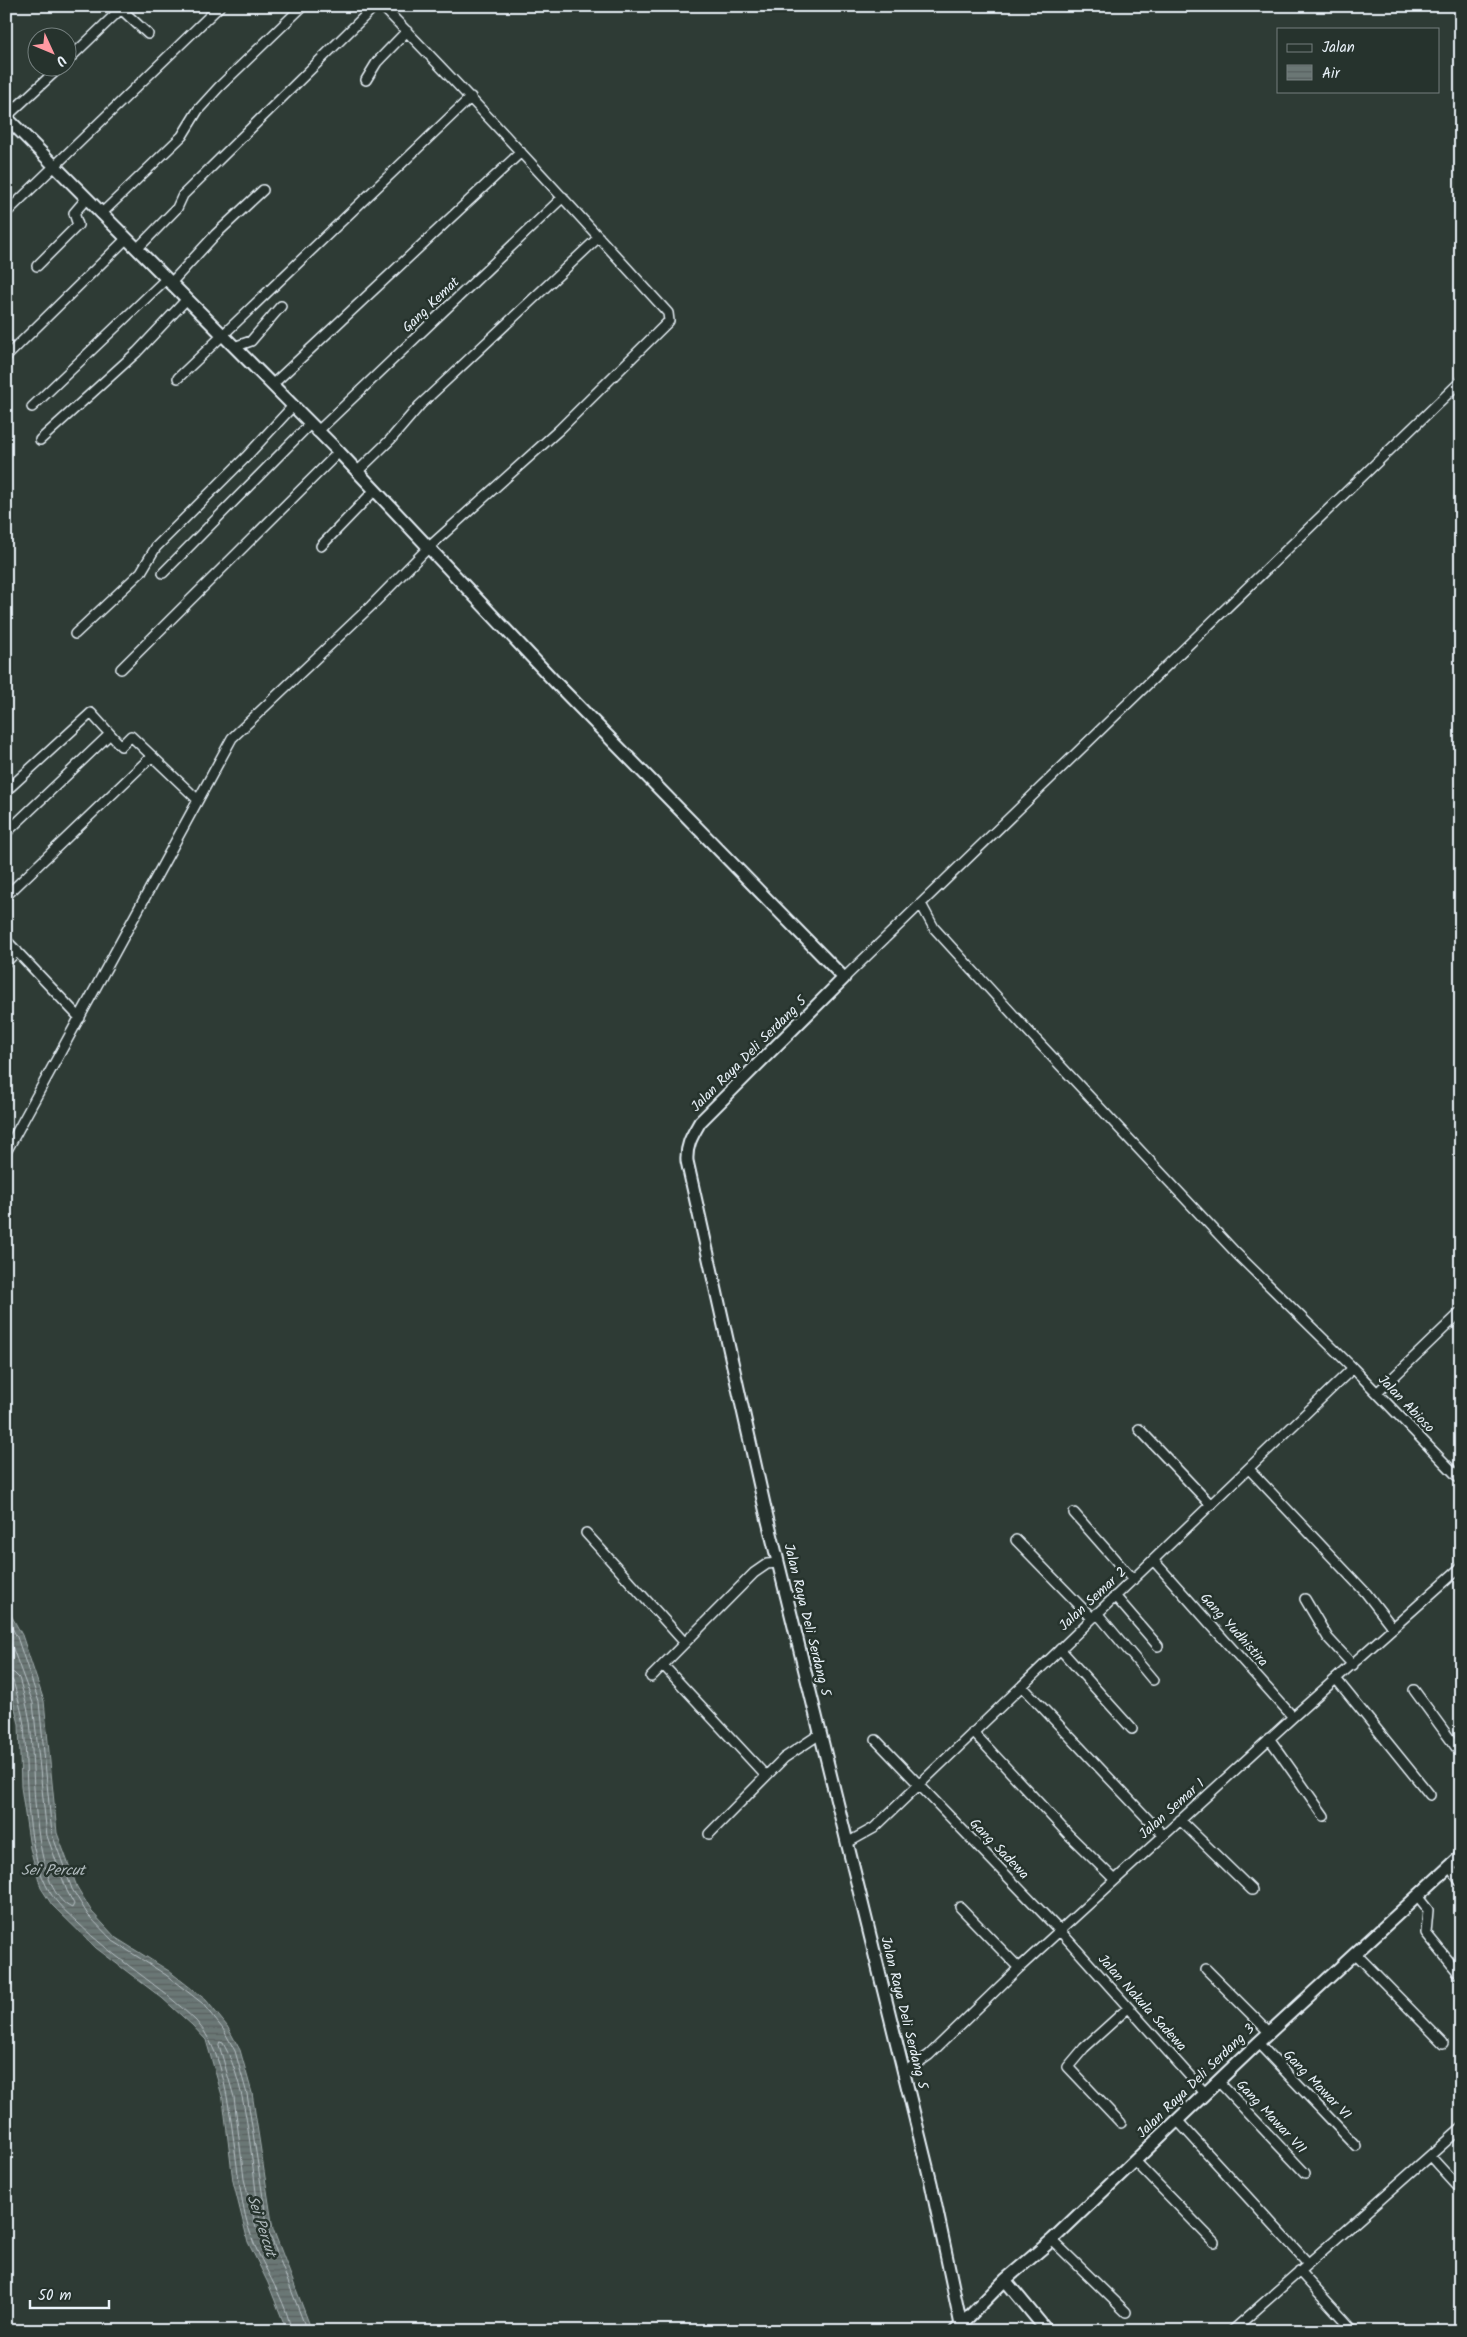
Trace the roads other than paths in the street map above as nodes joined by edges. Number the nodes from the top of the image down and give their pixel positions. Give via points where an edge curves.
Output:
1 (220, 6) edge
2 (303, 6) edge
3 (375, 6) edge
4 (382, 6) edge
5 (123, 8) edge
6 (406, 31) junction
7 (148, 34) dead end
8 (78, 51) edge
9 (48, 78) edge
10 (366, 80) dead end
11 (471, 97) junction
12 (6, 117) edge
13 (521, 152) junction
14 (54, 166) junction
15 (263, 190) dead end
16 (563, 198) junction
17 (86, 199) junction
18 (6, 213) edge
19 (102, 214) junction
20 (599, 237) junction
21 (126, 239) junction
22 (136, 249) junction
23 (37, 266) dead end
24 (168, 282) junction
25 (186, 300) junction
26 (281, 306) dead end
27 (223, 336) junction
28 (234, 347) junction
29 (6, 357) edge
30 (178, 378) dead end
31 (1461, 381) edge
32 (272, 385) junction
33 (293, 406) junction
34 (32, 407) dead end
35 (314, 428) junction
36 (40, 440) dead end
37 (339, 452) junction
38 (357, 472) junction
39 (375, 490) junction
40 (321, 546) dead end
41 (429, 547) junction
42 (163, 573) dead end
43 (75, 634) dead end
44 (121, 669) dead end
45 (110, 734) junction
46 (152, 756) junction
47 (6, 791) edge
48 (198, 800) junction
49 (6, 833) edge
50 (6, 896) edge
51 (921, 904) junction
52 (6, 940) edge
53 (17, 951) junction
54 (6, 962) edge
55 (844, 978) junction
56 (80, 1018) junction
57 (6, 1152) edge
58 (1461, 1312) edge
59 (1353, 1368) junction
60 (1377, 1394) junction
61 (1139, 1429) dead end
62 (1250, 1469) junction
63 (1461, 1480) edge
64 (1211, 1505) junction
65 (1074, 1514) dead end
66 (586, 1533) dead end
67 (1016, 1540) dead end
68 (1154, 1561) junction
69 (778, 1563) junction
70 (1461, 1567) edge
71 (1133, 1580) junction
72 (1115, 1596) junction
73 (1305, 1599) dead end
74 (1094, 1616) junction
75 (1393, 1628) junction
76 (685, 1643) junction
77 (1158, 1646) dead end
78 (1060, 1648) junction
79 (1353, 1665) junction
80 (663, 1666) junction
81 (651, 1677) dead end
82 (1154, 1680) dead end
83 (1337, 1680) junction
84 (1022, 1686) junction
85 (1414, 1690) dead end
86 (1292, 1717) junction
87 (1132, 1729) dead end
88 (973, 1732) junction
89 (820, 1734) junction
90 (1269, 1738) junction
91 (876, 1740) dead end
92 (1461, 1754) edge
93 (766, 1776) junction
94 (919, 1784) junction
95 (1430, 1795) dead end
96 (1324, 1816) dead end
97 (1180, 1820) junction
98 (709, 1834) dead end
99 (1163, 1835) junction
100 (849, 1842) junction
101 (1461, 1856) edge
102 (1449, 1866) junction
103 (1115, 1880) junction
104 (1461, 1883) edge
105 (1252, 1890) dead end
106 (1418, 1896) junction
107 (960, 1907) dead end
108 (1060, 1931) junction
109 (1355, 1953) junction
110 (1018, 1968) junction
111 (1206, 1969) dead end
112 (1461, 1976) edge
113 (1128, 2008) junction
114 (1269, 2032) junction
115 (1258, 2043) junction
116 (1443, 2043) dead end
117 (907, 2072) junction
118 (1218, 2081) junction
119 (1205, 2093) junction
120 (1177, 2120) junction
121 (1121, 2123) dead end
122 (1461, 2128) edge
123 (1356, 2146) dead end
124 (1430, 2156) junction
125 (1135, 2161) junction
126 (1304, 2173) dead end
127 (1461, 2190) edge
128 (1052, 2240) junction
129 (1214, 2242) dead end
130 (1308, 2264) junction
131 (1299, 2271) junction
132 (1005, 2280) junction
133 (1126, 2312) dead end
134 (958, 2328) edge
135 (1047, 2331) edge
136 (1232, 2331) edge
137 (1354, 2331) edge

1 - 14 street
2 - 19 street via 219,87 198,110 182,136
3 - 22 street via 183,195 177,208
4 - 6 street
5 - 7 street
5 - 8 street
6 - 10 street via 377,62
6 - 11 street
9 - 12 street
11 - 13 street
11 - 27 street
12 - 14 street
13 - 16 street
13 - 32 street
14 - 17 street
14 - 18 street
15 - 24 street
16 - 20 street
16 - 35 street, Gang Kemat
17 - 19 street
17 - 23 street via 74,213 78,225
19 - 21 street
20 - 38 street via 420,405
20 - 41 street via 668,313 669,321 559,430
21 - 22 street
21 - 29 street
22 - 24 street
24 - 25 street
24 - 34 street
25 - 27 street
25 - 36 street via 137,352
26 - 28 street via 251,341
27 - 28 street
27 - 30 street
28 - 32 street
31 - 51 street
32 - 33 street
33 - 35 street
33 - 43 street via 156,547 141,572
35 - 37 street
35 - 42 street, Gang Kemat
37 - 38 street
37 - 44 street
38 - 39 street
39 - 40 street
39 - 41 street
41 - 48 street via 238,732
41 - 55 street via 556,683
45 - 46 street via 120,746 131,736
45 - 47 street via 91,712
45 - 49 street
46 - 48 street
46 - 50 street
48 - 56 street
51 - 55 street
51 - 59 street, Jalan Abioso via 934,928 1029,1032 1237,1254
52 - 53 street
53 - 54 street
53 - 56 street
55 - 69 street, Jalan Raya Deli Serdang 5 via 700,1122 686,1150 690,1181
56 - 57 street
58 - 60 street
59 - 60 street, Jalan Abioso
59 - 62 street, Jalan Semar 2
60 - 63 street, Jalan Abioso
61 - 64 street
62 - 64 street, Jalan Semar 2
62 - 75 street via 1366,1592
64 - 68 street, Jalan Semar 2
65 - 71 street
66 - 76 street
67 - 74 street
68 - 71 street, Jalan Semar 2
68 - 86 street, Gang Yudhistira
69 - 76 street via 767,1564 754,1573
69 - 89 street, Jalan Raya Deli Serdang 5
70 - 75 street, Jalan Semar 1
71 - 72 street, Jalan Semar 2
72 - 74 street, Jalan Semar 2
72 - 77 street
73 - 79 street via 1328,1638
74 - 78 street, Jalan Semar 2
74 - 82 street
75 - 79 street, Jalan Semar 1
76 - 80 street
78 - 84 street, Jalan Semar 2
78 - 87 street
79 - 83 street, Jalan Semar 1
80 - 81 street
80 - 93 street
83 - 86 street, Jalan Semar 1
83 - 95 street
84 - 88 street, Jalan Semar 2
84 - 99 street
85 - 92 street
86 - 90 street, Jalan Semar 1
88 - 94 street, Jalan Semar 2
88 - 103 street
89 - 93 street via 784,1758
89 - 100 street, Jalan Raya Deli Serdang 5
90 - 96 street
90 - 97 street, Jalan Semar 1
91 - 94 street, Gang Sadewa
93 - 98 street
94 - 100 street, Jalan Semar 2 via 874,1828
94 - 108 street, Gang Sadewa
97 - 99 street, Jalan Semar 1
97 - 105 street
99 - 103 street, Jalan Semar 1
100 - 117 street, Jalan Raya Deli Serdang 5
101 - 102 street, Jalan Raya Deli Serdang 3
102 - 104 street
102 - 106 street, Jalan Raya Deli Serdang 3
103 - 108 street, Jalan Semar 1
106 - 109 street, Jalan Raya Deli Serdang 3
106 - 112 street via 1428,1910 1426,1933
107 - 110 street
108 - 110 street, Jalan Semar 1
108 - 113 street, Jalan Nakula Sadewa
109 - 114 street, Jalan Raya Deli Serdang 3
109 - 116 street
110 - 117 street, Jalan Semar 1 via 929,2055
111 - 114 street
113 - 119 street, Jalan Nakula Sadewa
113 - 121 street via 1084,2048 1068,2068
114 - 115 street, Jalan Raya Deli Serdang 3
115 - 118 street, Jalan Raya Deli Serdang 3
115 - 123 street, Gang Mawar VI
117 - 134 street, Jalan Raya Deli Serdang 5
118 - 119 street, Jalan Raya Deli Serdang 3
118 - 126 street, Gang Mawar VII
119 - 120 street, Jalan Raya Deli Serdang 3
120 - 125 street, Jalan Raya Deli Serdang 3
120 - 130 street
122 - 124 street
124 - 127 street
124 - 130 street
125 - 128 street, Jalan Raya Deli Serdang 3
125 - 129 street
128 - 132 street, Jalan Raya Deli Serdang 3
128 - 133 street
130 - 131 street
131 - 136 street
131 - 137 street
132 - 134 street, Jalan Raya Deli Serdang 3
132 - 135 street

